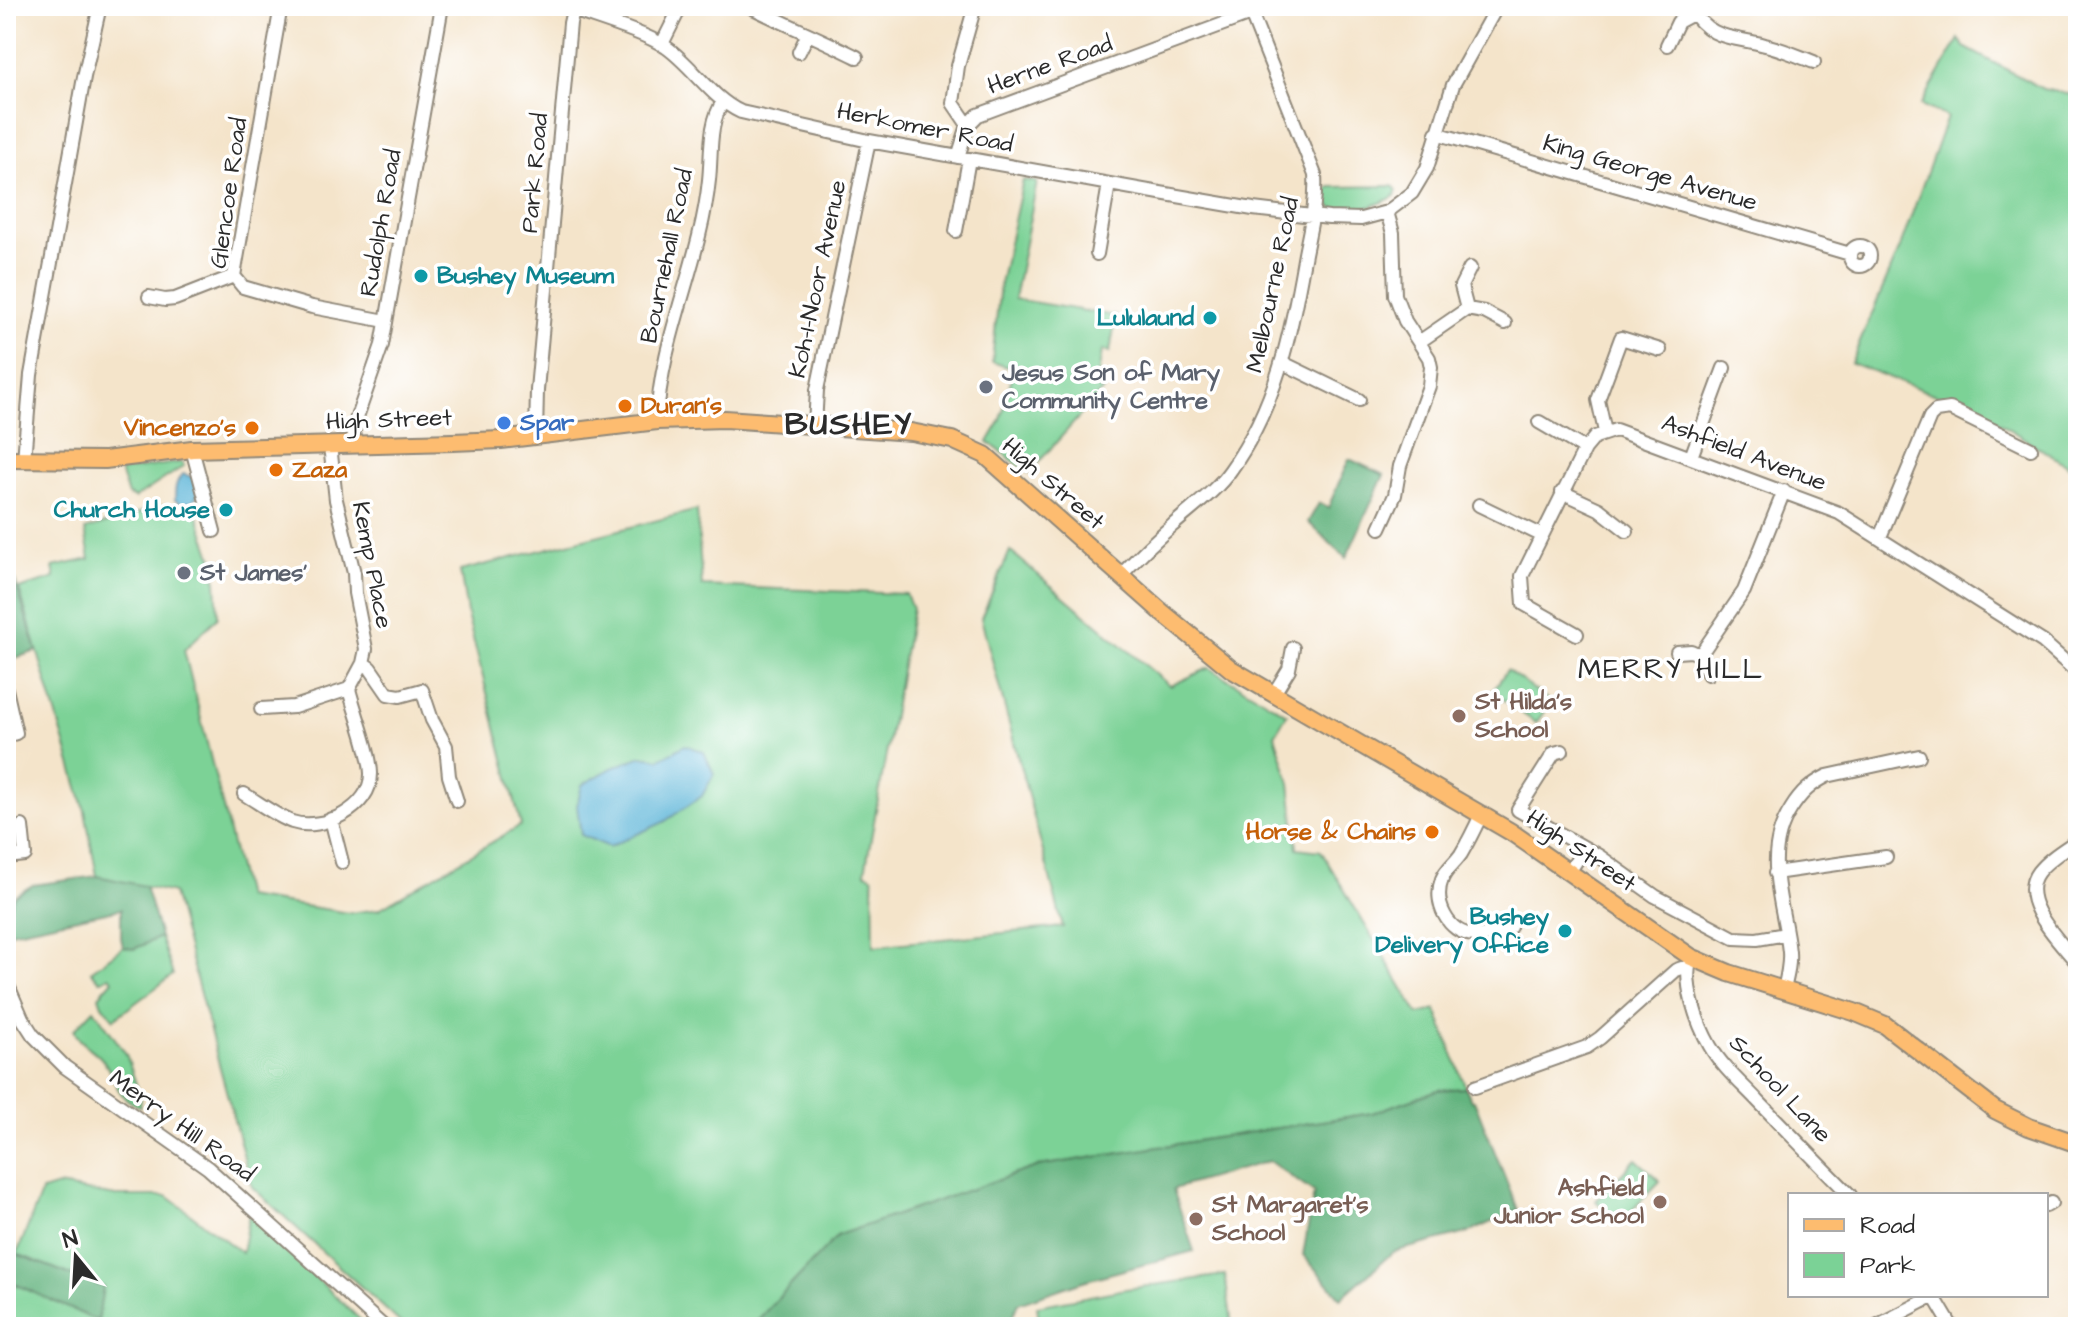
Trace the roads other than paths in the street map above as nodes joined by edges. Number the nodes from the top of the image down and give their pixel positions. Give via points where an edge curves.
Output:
1 (100, 6) edge
2 (281, 6) edge
3 (442, 6) edge
4 (681, 6) edge
5 (749, 6) edge
6 (975, 6) edge
7 (1272, 6) edge
8 (1497, 6) edge
9 (567, 8) edge
10 (1249, 10) edge
11 (1691, 10) edge
12 (807, 36) junction
13 (662, 44) junction
14 (1667, 45) dead end
15 (799, 52) dead end
16 (857, 57) dead end
17 (1814, 62) dead end
18 (723, 102) junction
19 (968, 125) junction
20 (1436, 133) junction
21 (869, 141) junction
22 (964, 158) junction
23 (1109, 184) junction
24 (1387, 212) junction
25 (1312, 215) junction
26 (956, 231) dead end
27 (1097, 254) dead end
28 (1850, 254) dead end
29 (1470, 268) dead end
30 (234, 276) junction
31 (149, 297) dead end
32 (1467, 309) junction
33 (386, 321) junction
34 (1505, 323) dead end
35 (1419, 342) junction
36 (1660, 350) dead end
37 (1283, 363) junction
38 (1724, 368) dead end
39 (1359, 400) dead end
40 (657, 421) junction
41 (1539, 422) dead end
42 (815, 426) junction
43 (1605, 432) junction
44 (536, 436) junction
45 (351, 444) junction
46 (330, 445) junction
47 (192, 449) junction
48 (1585, 449) junction
49 (2031, 449) dead end
50 (1691, 457) junction
51 (6, 459) edge
52 (24, 460) junction
53 (1784, 491) junction
54 (1562, 492) junction
55 (1479, 505) dead end
56 (1380, 528) dead end
57 (214, 531) dead end
58 (1627, 531) dead end
59 (1541, 535) junction
60 (1880, 537) junction
61 (1120, 576) junction
62 (1577, 634) dead end
63 (1293, 648) dead end
64 (1677, 652) dead end
65 (1700, 655) junction
66 (363, 663) junction
67 (2078, 673) edge
68 (1708, 674) dead end
69 (6, 689) edge
70 (349, 689) junction
71 (1273, 695) junction
72 (261, 709) dead end
73 (6, 736) edge
74 (1562, 751) dead end
75 (1919, 756) dead end
76 (244, 794) dead end
77 (457, 801) dead end
78 (1481, 815) junction
79 (331, 819) junction
80 (22, 826) dead end
81 (2078, 840) edge
82 (1585, 848) junction
83 (6, 857) edge
84 (1886, 857) dead end
85 (342, 862) dead end
86 (1569, 872) junction
87 (1775, 873) junction
88 (1510, 927) dead end
89 (1786, 934) junction
90 (1690, 961) junction
91 (2078, 964) edge
92 (6, 981) edge
93 (1784, 989) junction
94 (1475, 1087) dead end
95 (2078, 1144) edge
96 (1848, 1193) edge
97 (1932, 1297) edge
98 (1935, 1297) edge
99 (384, 1327) edge
100 (1874, 1327) edge
101 (1952, 1327) edge

1 - 52 street via 31,375
2 - 30 street, Glencoe Road
3 - 33 street, Rudolph Road
4 - 13 street
5 - 12 street
6 - 19 street via 953,103
7 - 10 street, Herne Road
8 - 20 street via 1453,85
9 - 13 street, Herkomer Road
9 - 44 street, Park Road via 570,23
10 - 19 street, Herne Road via 978,115
10 - 25 street, Melbourne Road via 1315,175
11 - 14 street via 1674,27
11 - 17 street via 1717,34
12 - 15 street
12 - 16 street
13 - 18 street, Herkomer Road
18 - 21 street, Herkomer Road via 741,112
18 - 40 street, Bournehall Road via 714,123 702,222 663,375
19 - 22 street, Herne Road
20 - 24 street via 1427,168 1412,193
20 - 28 street, King George Avenue
21 - 22 street, Herkomer Road
21 - 42 street, Koh-I-Noor Avenue via 817,390
22 - 23 street, Herkomer Road
22 - 26 street, Herne Road
23 - 25 street, Herkomer Road
23 - 27 street
24 - 25 street, Herkomer Road via 1348,220
24 - 35 street via 1395,295
25 - 37 street, Melbourne Road
29 - 32 street via 1461,286
30 - 31 street via 175,299
30 - 33 street, Glencoe Road via 243,287
32 - 34 street
32 - 35 street
33 - 45 street, Rudolph Road
35 - 56 street via 1429,358 1429,386
36 - 43 street via 1621,338 1598,400
37 - 39 street
37 - 61 street, Melbourne Road via 1267,407 1216,489
38 - 50 street
40 - 42 main road, High Street via 725,419
40 - 44 main road, High Street
41 - 48 street
42 - 61 main road, High Street via 936,435 969,446
43 - 48 street
43 - 50 street, Ashfield Avenue via 1627,432
44 - 45 main road, High Street
45 - 46 main road, High Street
46 - 47 main road, High Street
46 - 66 street, Kemp Place via 365,641
47 - 52 main road, High Street via 105,460
47 - 57 street
48 - 54 street
49 - 60 street via 1950,409 1936,411
50 - 53 street, Ashfield Avenue
51 - 52 main road, High Street
53 - 60 street, Ashfield Avenue
53 - 65 street via 1744,591
54 - 58 street via 1599,509
54 - 59 street
55 - 59 street
59 - 62 street via 1522,576 1524,604
60 - 67 street, Ashfield Avenue via 2043,642
61 - 71 main road, High Street via 1231,669
63 - 71 street via 1289,669
64 - 65 street
65 - 68 street
66 - 70 street, Kemp Place
66 - 77 street via 388,694 422,690 446,746
69 - 73 street via 16,733
70 - 72 street via 294,707
70 - 79 street via 370,781 360,803
71 - 78 main road, High Street
74 - 82 street via 1554,753 1518,810
75 - 87 street via 1827,776 1809,787 1782,824
76 - 79 street via 291,822
78 - 86 main road, High Street
78 - 88 street via 1443,875 1441,907 1450,923 1467,934 1484,936
79 - 85 street
80 - 83 street via 25,855
81 - 91 street via 2038,872 2031,887 2037,910
82 - 86 street
82 - 89 street via 1655,896 1734,938
84 - 87 street
86 - 90 main road, High Street
87 - 89 street
89 - 93 street via 1789,967
90 - 93 main road, High Street
90 - 94 street via 1587,1047
90 - 96 street, School Lane via 1697,1018 1718,1058
92 - 99 street, Merry Hill Road via 33,1035 65,1067 208,1168
93 - 95 main road, High Street via 1885,1025 1995,1110
97 - 100 street
98 - 101 street

